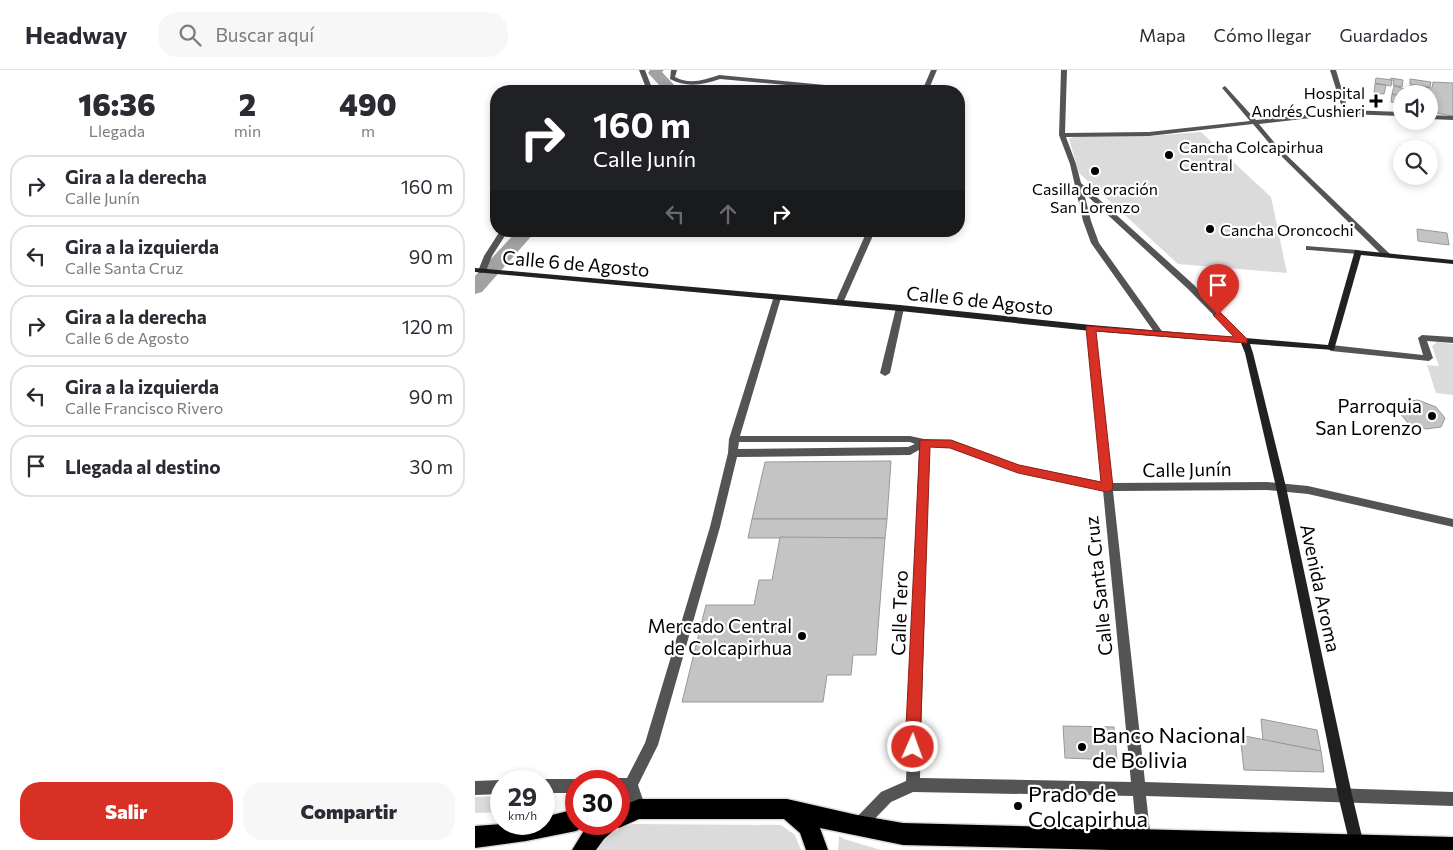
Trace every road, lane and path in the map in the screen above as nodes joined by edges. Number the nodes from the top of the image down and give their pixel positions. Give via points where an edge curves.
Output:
1 (642, 70) edge
2 (674, 70) edge
3 (934, 70) edge
4 (1064, 70) edge
5 (1333, 70) edge
6 (648, 85) edge
7 (804, 85) edge
8 (928, 85) edge
9 (1225, 88) dead end
10 (1346, 112) junction
11 (1393, 114) edge
12 (1438, 117) edge
13 (1453, 118) edge
14 (1252, 122) junction
15 (1062, 135) junction
16 (1078, 183) junction
17 (500, 237) edge
18 (868, 237) edge
19 (1309, 248) dead end
20 (1357, 252) junction
21 (1387, 256) junction
22 (1453, 262) edge
23 (481, 270) edge
24 (777, 298) junction
25 (839, 303) junction
26 (900, 308) junction
27 (1091, 328) junction
28 (1161, 334) junction
29 (1453, 340) edge
30 (1243, 341) junction
31 (1331, 348) junction
32 (885, 374) dead end
33 (734, 439) junction
34 (924, 443) junction
35 (733, 453) junction
36 (1107, 487) junction
37 (1281, 487) junction
38 (1453, 523) edge
39 (630, 777) edge
40 (913, 785) junction
41 (490, 787) edge
42 (475, 788) edge
43 (1137, 789) junction
44 (1345, 795) junction
45 (1453, 798) edge
46 (787, 809) junction
47 (630, 812) edge
48 (565, 823) edge
49 (857, 826) junction
50 (594, 835) edge
51 (475, 837) edge
52 (1144, 840) junction
53 (1357, 845) junction
54 (1453, 848) edge
55 (583, 850) edge
56 (817, 850) edge

1 - 6 street
2 - 7 street via 672,78 677,82 705,82 719,77
3 - 8 street
4 - 15 street
5 - 10 street
9 - 14 street
10 - 11 street
10 - 14 street
12 - 13 street
14 - 15 street via 1149,134
14 - 21 street
15 - 16 street
16 - 28 street via 1095,244
16 - 30 street via 1191,287
17 - 23 street
18 - 25 street
19 - 20 street
20 - 21 main road
20 - 31 main road
21 - 22 main road
23 - 24 main road, Calle 6 de Agosto
24 - 25 main road, Calle 6 de Agosto
24 - 33 street
25 - 26 main road, Calle 6 de Agosto
26 - 27 main road, Calle 6 de Agosto
26 - 32 street
27 - 28 main road, Calle 6 de Agosto
27 - 36 street, Calle Santa Cruz
28 - 30 main road, Calle 6 de Agosto
29 - 31 street, Calle 6 de Agosto via 1422,338 1429,358
30 - 31 main road, Calle 6 de Agosto
30 - 37 main road, Avenida Aroma via 1249,353
33 - 34 street, Calle Junín via 910,439
33 - 35 street
34 - 35 street, Calle Junín via 911,452
34 - 36 street, Calle Junín via 951,444 1018,468
34 - 40 street, Calle Tero
35 - 39 street via 715,527 651,745
36 - 37 street, Calle Junín
36 - 43 street, Calle Santa Cruz
37 - 38 street, Calle Junín via 1308,490
37 - 44 main road, Avenida Aroma
40 - 43 street
40 - 49 street via 886,797
41 - 42 street
43 - 44 street
43 - 52 street, Calle Santa Cruz
44 - 45 street
44 - 53 main road, Avenida Aroma
46 - 47 highway
46 - 49 highway
46 - 56 highway via 804,820 815,837
48 - 51 highway
49 - 52 highway via 903,834
50 - 55 highway
52 - 53 highway
53 - 54 highway

